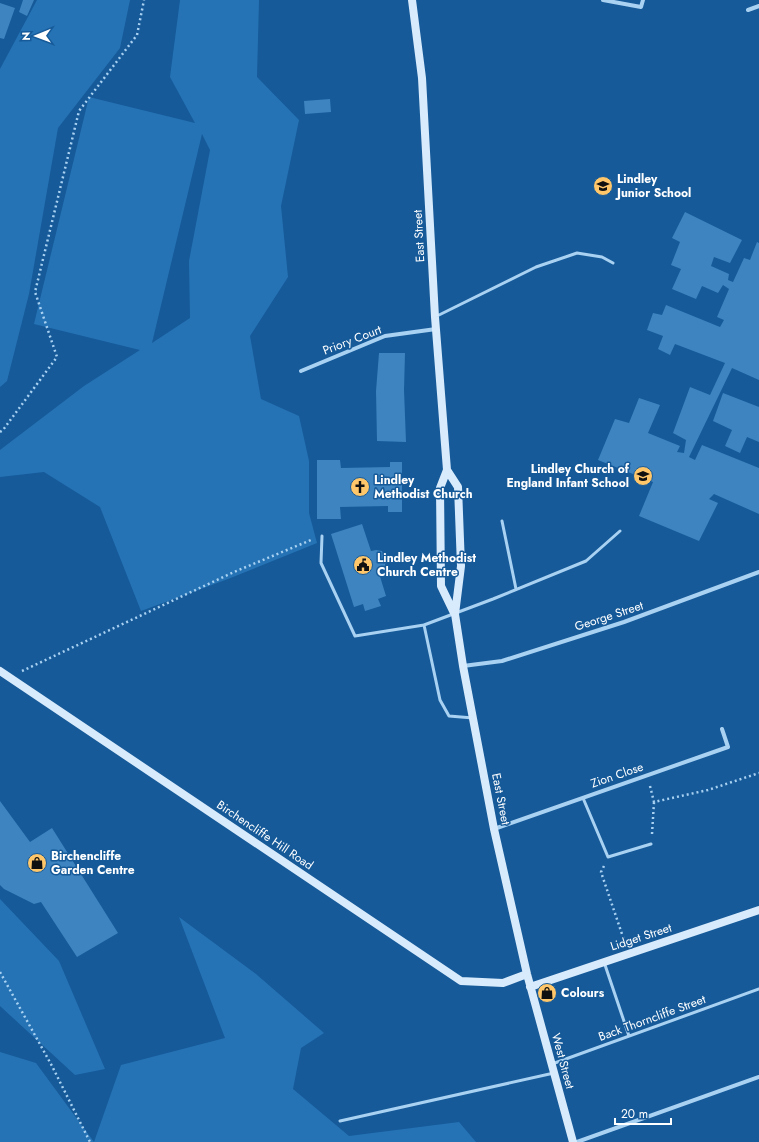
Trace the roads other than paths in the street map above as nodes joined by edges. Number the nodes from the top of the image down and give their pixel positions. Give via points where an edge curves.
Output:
1 (412, 0) edge
2 (603, 0) edge
3 (643, 0) edge
4 (759, 6) edge
5 (748, 10) dead end
6 (613, 263) dead end
7 (435, 317) junction
8 (436, 328) junction
9 (301, 371) dead end
10 (446, 470) junction
11 (502, 521) dead end
12 (620, 531) dead end
13 (322, 536) road end
14 (759, 572) edge
15 (516, 589) junction
16 (455, 614) junction
17 (424, 625) junction
18 (463, 666) junction
19 (0, 671) edge
20 (473, 718) junction
21 (722, 729) dead end
22 (583, 798) junction
23 (494, 829) junction
24 (651, 844) road end
25 (759, 910) edge
26 (604, 962) junction
27 (527, 974) junction
28 (530, 987) junction
29 (759, 989) edge
30 (629, 1036) junction
31 (552, 1064) junction
32 (554, 1073) junction
33 (759, 1077) edge
34 (340, 1121) dead end
35 (573, 1142) edge
36 (577, 1142) edge

1 - 7 street, East Street via 422,78
2 - 3 street via 641,7
4 - 5 street
6 - 7 lane via 602,257 577,253 536,267
7 - 8 street, East Street
8 - 9 street, Priory Court via 385,336
8 - 10 street, East Street
10 - 16 street, East Street via 458,487 461,566
10 - 16 street, East Street via 440,488 441,586
11 - 15 lane
12 - 15 lane via 586,561
13 - 17 lane via 321,563 355,636
14 - 18 street, George Street via 608,627 502,661
15 - 16 lane
16 - 17 lane
16 - 18 street, East Street
17 - 20 lane via 440,700 449,716
18 - 20 street, East Street
19 - 27 street, Birchencliffe Hill Road via 461,981 502,983
20 - 23 street, East Street
21 - 22 street, Zion Close via 728,747
22 - 23 street, Zion Close
22 - 24 lane via 608,858
23 - 27 street, East Street
25 - 26 street, Lidget Street
26 - 28 street, Lidget Street
26 - 30 lane
27 - 28 street, East Street
28 - 31 street, West Street
29 - 30 lane, Back Thorncliffe Street
30 - 31 lane, Back Thorncliffe Street
31 - 32 street, West Street
32 - 34 lane
32 - 35 street, West Street
33 - 36 street

